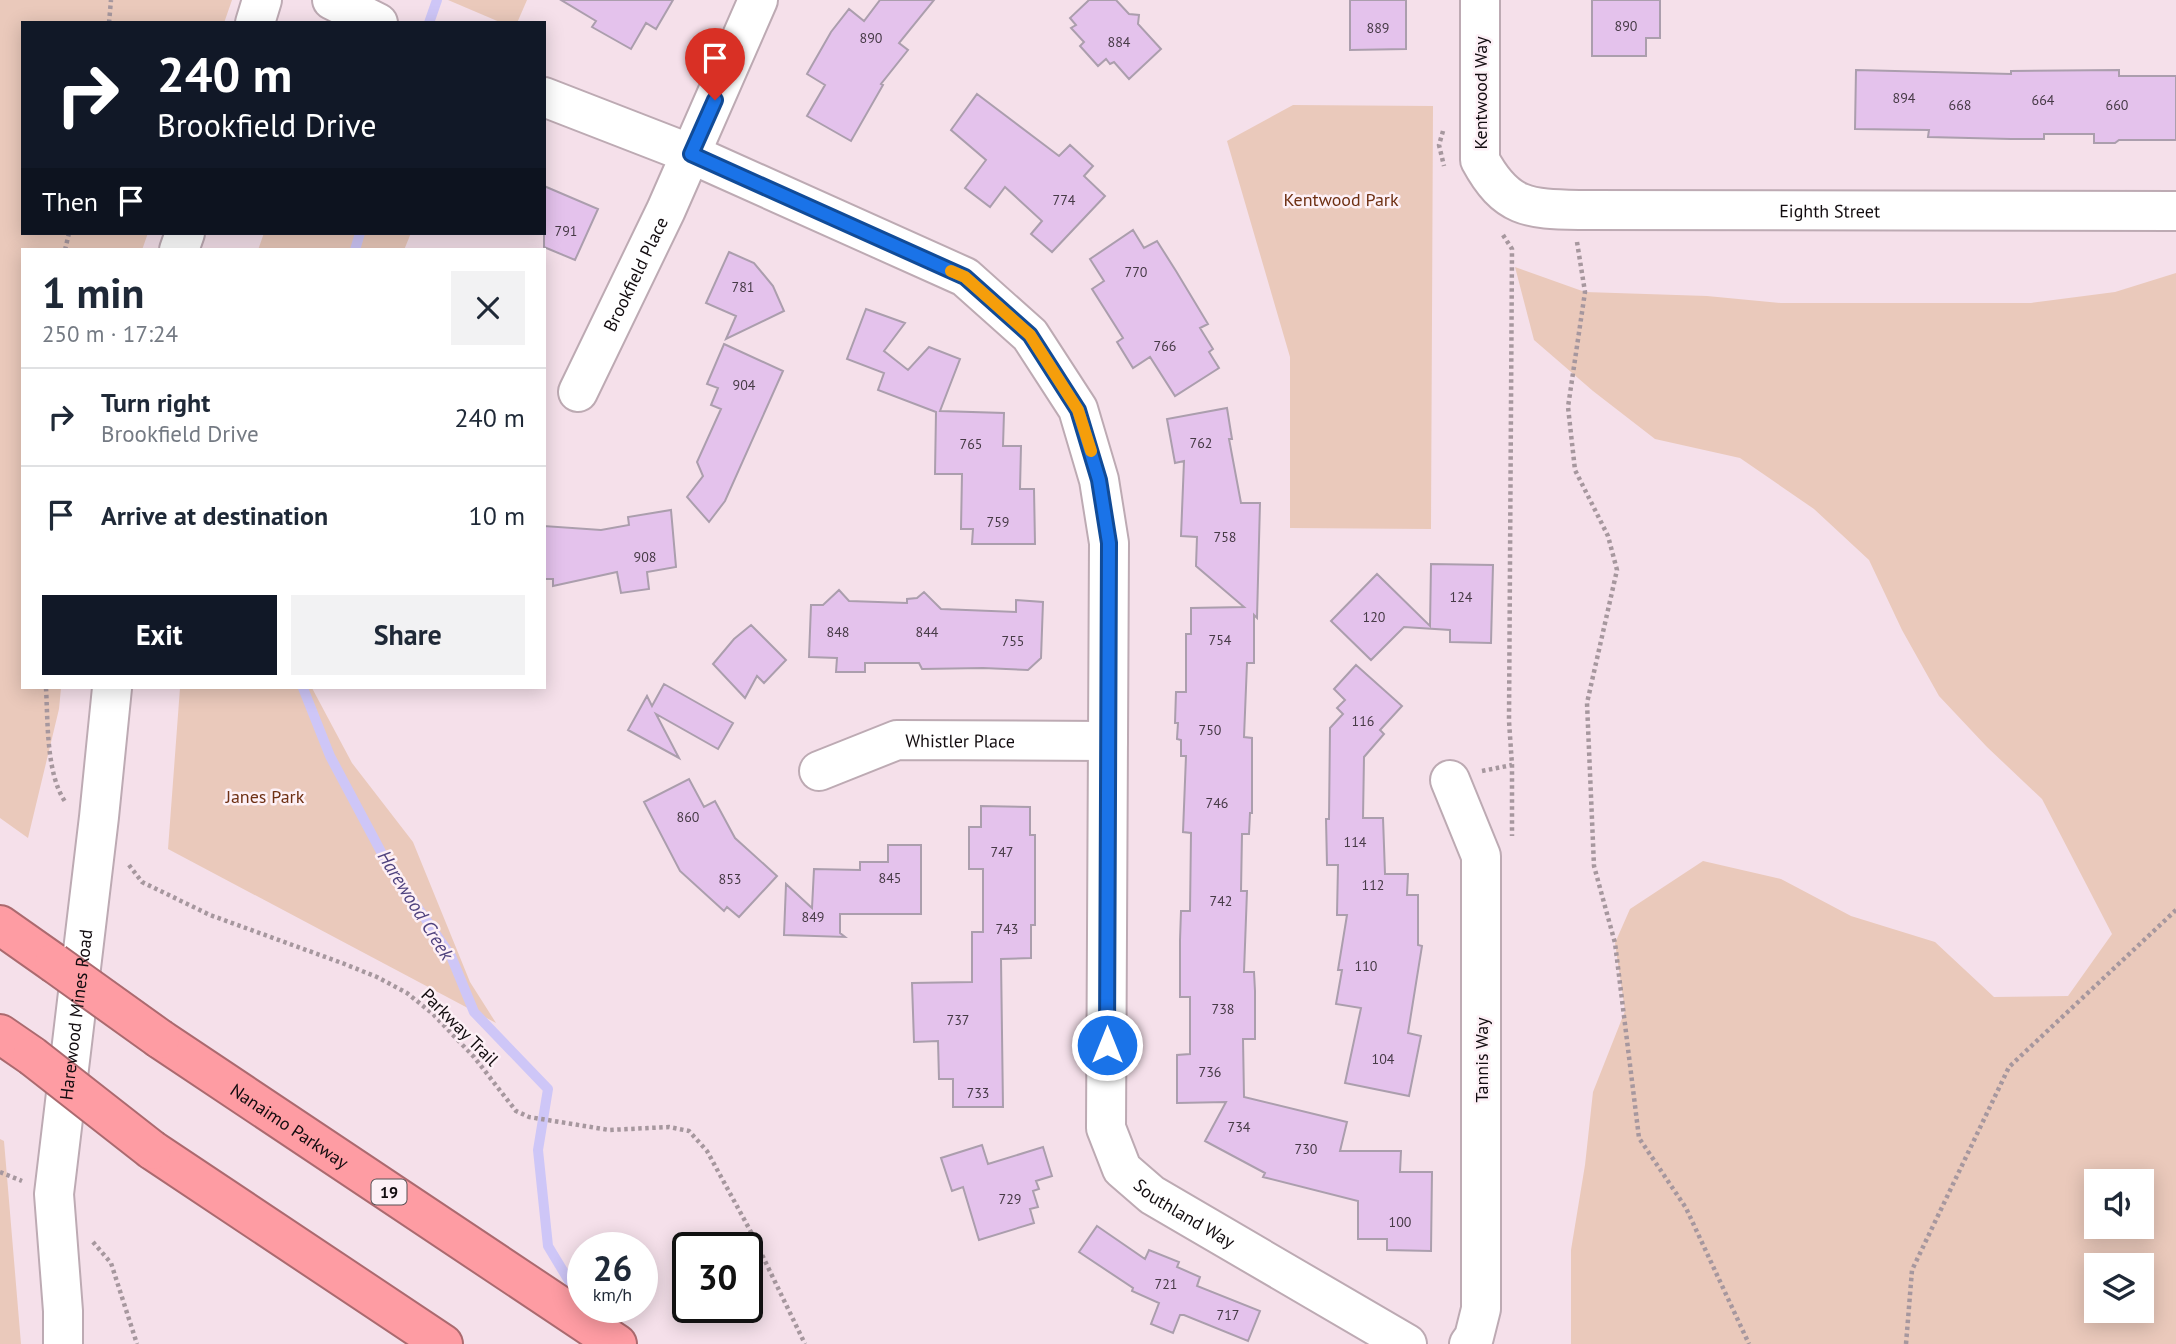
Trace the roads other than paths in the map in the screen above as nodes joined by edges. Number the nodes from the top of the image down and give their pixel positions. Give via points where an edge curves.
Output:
1 (262, 0) edge
2 (332, 0) edge
3 (758, 0) edge
4 (1480, 0) edge
5 (256, 21) edge
6 (373, 21) edge
7 (546, 98) edge
8 (691, 154) junction
9 (1493, 183) joint
10 (2176, 211) edge
11 (578, 392) dead end
12 (112, 689) edge
13 (1108, 741) junction
14 (819, 771) dead end
15 (1450, 780) dead end
16 (0, 925) edge
17 (0, 1034) edge
18 (64, 1344) edge
19 (443, 1344) edge
20 (617, 1344) edge
21 (1407, 1344) edge
22 (1469, 1344) edge

1 - 5 street
2 - 6 street
3 - 8 street, Brookfield Place
4 - 9 street, Kentwood Way via 1480,160
7 - 8 street, Southland Way
8 - 11 street, Brookfield Place
8 - 13 street, Southland Way via 965,277 1030,335 1078,410 1099,480 1109,543
9 - 10 street, Eighth Street via 1514,201 1543,209
12 - 18 street, Harewood Mines Road via 54,1194
13 - 14 street, Whistler Place via 897,740
13 - 21 street, Southland Way via 1106,1128 1122,1169 1152,1195
15 - 22 street, Tannis Way via 1481,856 1480,1309
16 - 20 highway, Nanaimo Parkway / 19, bridge via 160,1040
17 - 19 highway, bridge via 152,1150

